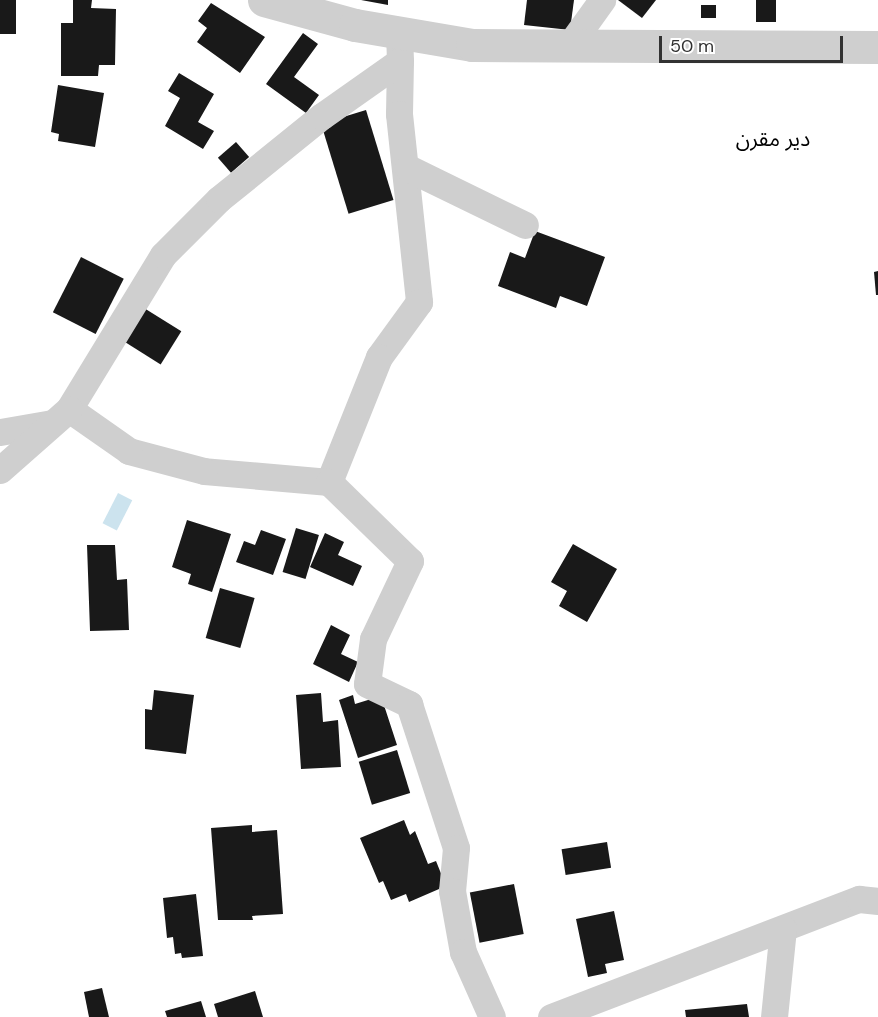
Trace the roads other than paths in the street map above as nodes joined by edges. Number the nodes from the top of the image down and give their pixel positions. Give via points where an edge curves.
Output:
1 (264, 0) edge
2 (602, 0) edge
3 (569, 46) junction
4 (399, 47) junction
5 (878, 47) edge
6 (408, 168) junction
7 (525, 225) dead end
8 (61, 416) junction
9 (0, 432) edge
10 (0, 470) edge
11 (329, 482) junction
12 (878, 901) edge
13 (783, 928) junction
14 (492, 1017) edge
15 (551, 1017) edge
16 (774, 1017) edge

1 - 4 street via 355,25
2 - 3 street
3 - 4 street
3 - 5 street
4 - 6 street via 399,114
4 - 8 street via 322,116 219,198 163,255
6 - 7 street
6 - 11 street via 419,302 379,357
8 - 9 street
8 - 10 street
8 - 11 street via 129,451 204,471
11 - 14 street via 410,561 373,639 367,684 410,704 456,848 452,891 463,952
12 - 13 street via 859,898
13 - 15 street
13 - 16 street

